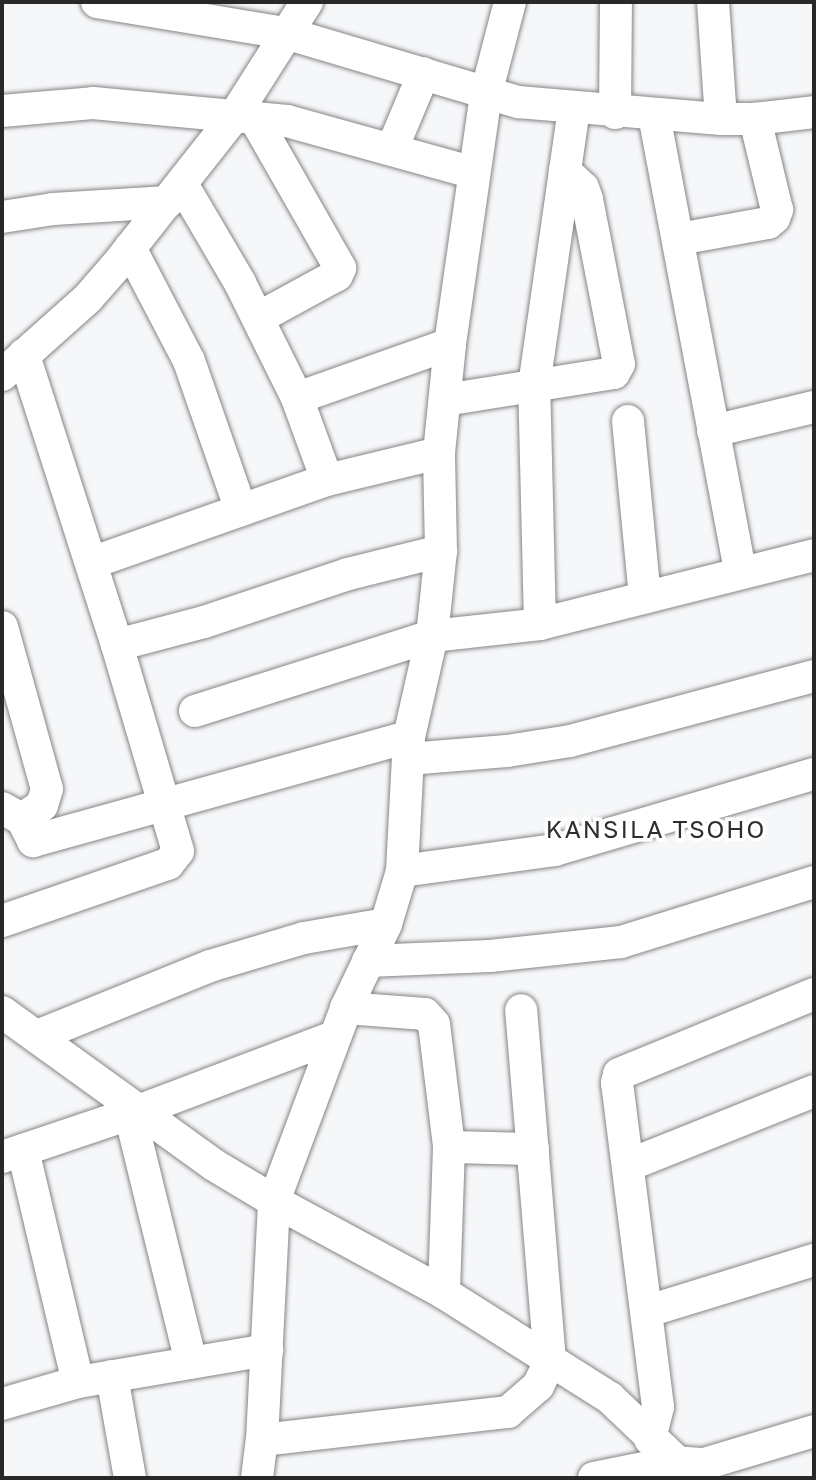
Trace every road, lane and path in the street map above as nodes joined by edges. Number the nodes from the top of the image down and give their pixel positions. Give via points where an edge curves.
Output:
1 (97, 2) edge
2 (307, 2) edge
3 (510, 2) edge
4 (616, 2) edge
5 (713, 2) edge
6 (181, 10) edge
7 (285, 33) junction
8 (424, 73) junction
9 (486, 94) junction
10 (574, 109) junction
11 (2, 111) edge
12 (814, 112) edge
13 (615, 113) junction
14 (654, 115) junction
15 (243, 117) junction
16 (721, 119) junction
17 (755, 119) junction
18 (392, 149) junction
19 (565, 171) junction
20 (474, 173) junction
21 (175, 193) junction
22 (2, 217) edge
23 (679, 239) junction
24 (130, 248) junction
25 (258, 318) junction
26 (450, 344) junction
27 (13, 365) edge
28 (534, 386) junction
29 (297, 398) junction
30 (445, 400) junction
31 (814, 407) edge
32 (628, 421) dead end
33 (713, 431) junction
34 (439, 453) junction
35 (327, 480) junction
36 (241, 510) junction
37 (441, 551) junction
38 (814, 555) edge
39 (91, 563) junction
40 (740, 572) junction
41 (645, 597) junction
42 (540, 624) junction
43 (2, 627) edge
44 (432, 636) junction
45 (117, 645) junction
46 (8, 668) edge
47 (814, 676) edge
48 (195, 711) dead end
49 (409, 748) junction
50 (814, 774) edge
51 (167, 805) junction
52 (12, 814) edge
53 (402, 871) junction
54 (814, 882) edge
55 (2, 921) edge
56 (386, 924) junction
57 (368, 961) junction
58 (814, 994) edge
59 (521, 1010) dead end
60 (2, 1012) edge
61 (340, 1022) junction
62 (37, 1036) junction
63 (814, 1091) edge
64 (134, 1112) junction
65 (449, 1147) junction
66 (533, 1149) junction
67 (13, 1154) edge
68 (629, 1165) junction
69 (274, 1201) junction
70 (814, 1260) edge
71 (444, 1293) junction
72 (648, 1311) junction
73 (267, 1350) junction
74 (550, 1361) junction
75 (191, 1363) junction
76 (112, 1376) junction
77 (78, 1382) junction
78 (2, 1404) edge
79 (814, 1431) edge
80 (650, 1439) junction
81 (262, 1440) junction
82 (684, 1470) edge
83 (130, 1478) edge
84 (257, 1478) edge
85 (594, 1478) edge

1 - 6 street
2 - 7 street
3 - 9 street
4 - 13 street
5 - 16 street
6 - 7 street
7 - 8 street
7 - 15 street
8 - 9 street
8 - 18 street
9 - 10 street
9 - 20 street
10 - 13 street
10 - 19 street
11 - 15 street via 93,103
12 - 17 street
13 - 14 street
14 - 16 street
14 - 23 street
15 - 18 street via 287,121
15 - 21 street
15 - 25 street via 340,268 337,275
16 - 17 street
17 - 23 street via 777,210 774,218
18 - 20 street
19 - 28 street
19 - 28 street via 587,199 619,364 614,373
20 - 26 street
21 - 22 street
21 - 24 street
21 - 25 street
23 - 33 street
24 - 27 street via 88,298
24 - 36 street via 189,361
25 - 29 street
26 - 29 street
26 - 30 street
27 - 39 street
28 - 30 street
28 - 42 street
29 - 35 street
30 - 34 street
31 - 33 street
32 - 41 street
33 - 40 street
34 - 35 street
34 - 37 street
35 - 36 street
36 - 39 street
37 - 44 street
37 - 45 street
38 - 40 street
39 - 45 street
40 - 41 street
41 - 42 street
42 - 44 street
43 - 46 street
44 - 48 street
44 - 49 street
45 - 51 street
46 - 52 street via 47,789 42,805
47 - 49 street via 570,741 507,751
49 - 51 street
49 - 53 street
50 - 53 street via 555,850
51 - 52 street via 33,841
51 - 55 street via 178,851 175,859
53 - 56 street
54 - 57 street via 621,942 490,956
56 - 57 street
56 - 62 street via 304,938 210,966
57 - 61 street
58 - 68 street via 619,1074
59 - 66 street
60 - 62 street
61 - 64 street
61 - 65 street via 432,1018
61 - 69 street
62 - 64 street
63 - 68 street
64 - 67 street
64 - 69 street
64 - 75 street
65 - 66 street
65 - 71 street
66 - 74 street
67 - 77 street
68 - 72 street
69 - 71 street
69 - 73 street
70 - 72 street
71 - 74 street
72 - 80 street via 658,1407
73 - 75 street
73 - 81 street
74 - 80 street via 610,1398
74 - 81 street via 538,1386 508,1412
75 - 76 street
76 - 77 street
76 - 83 street
77 - 78 street
79 - 82 street
80 - 82 street
81 - 84 street
82 - 85 street

